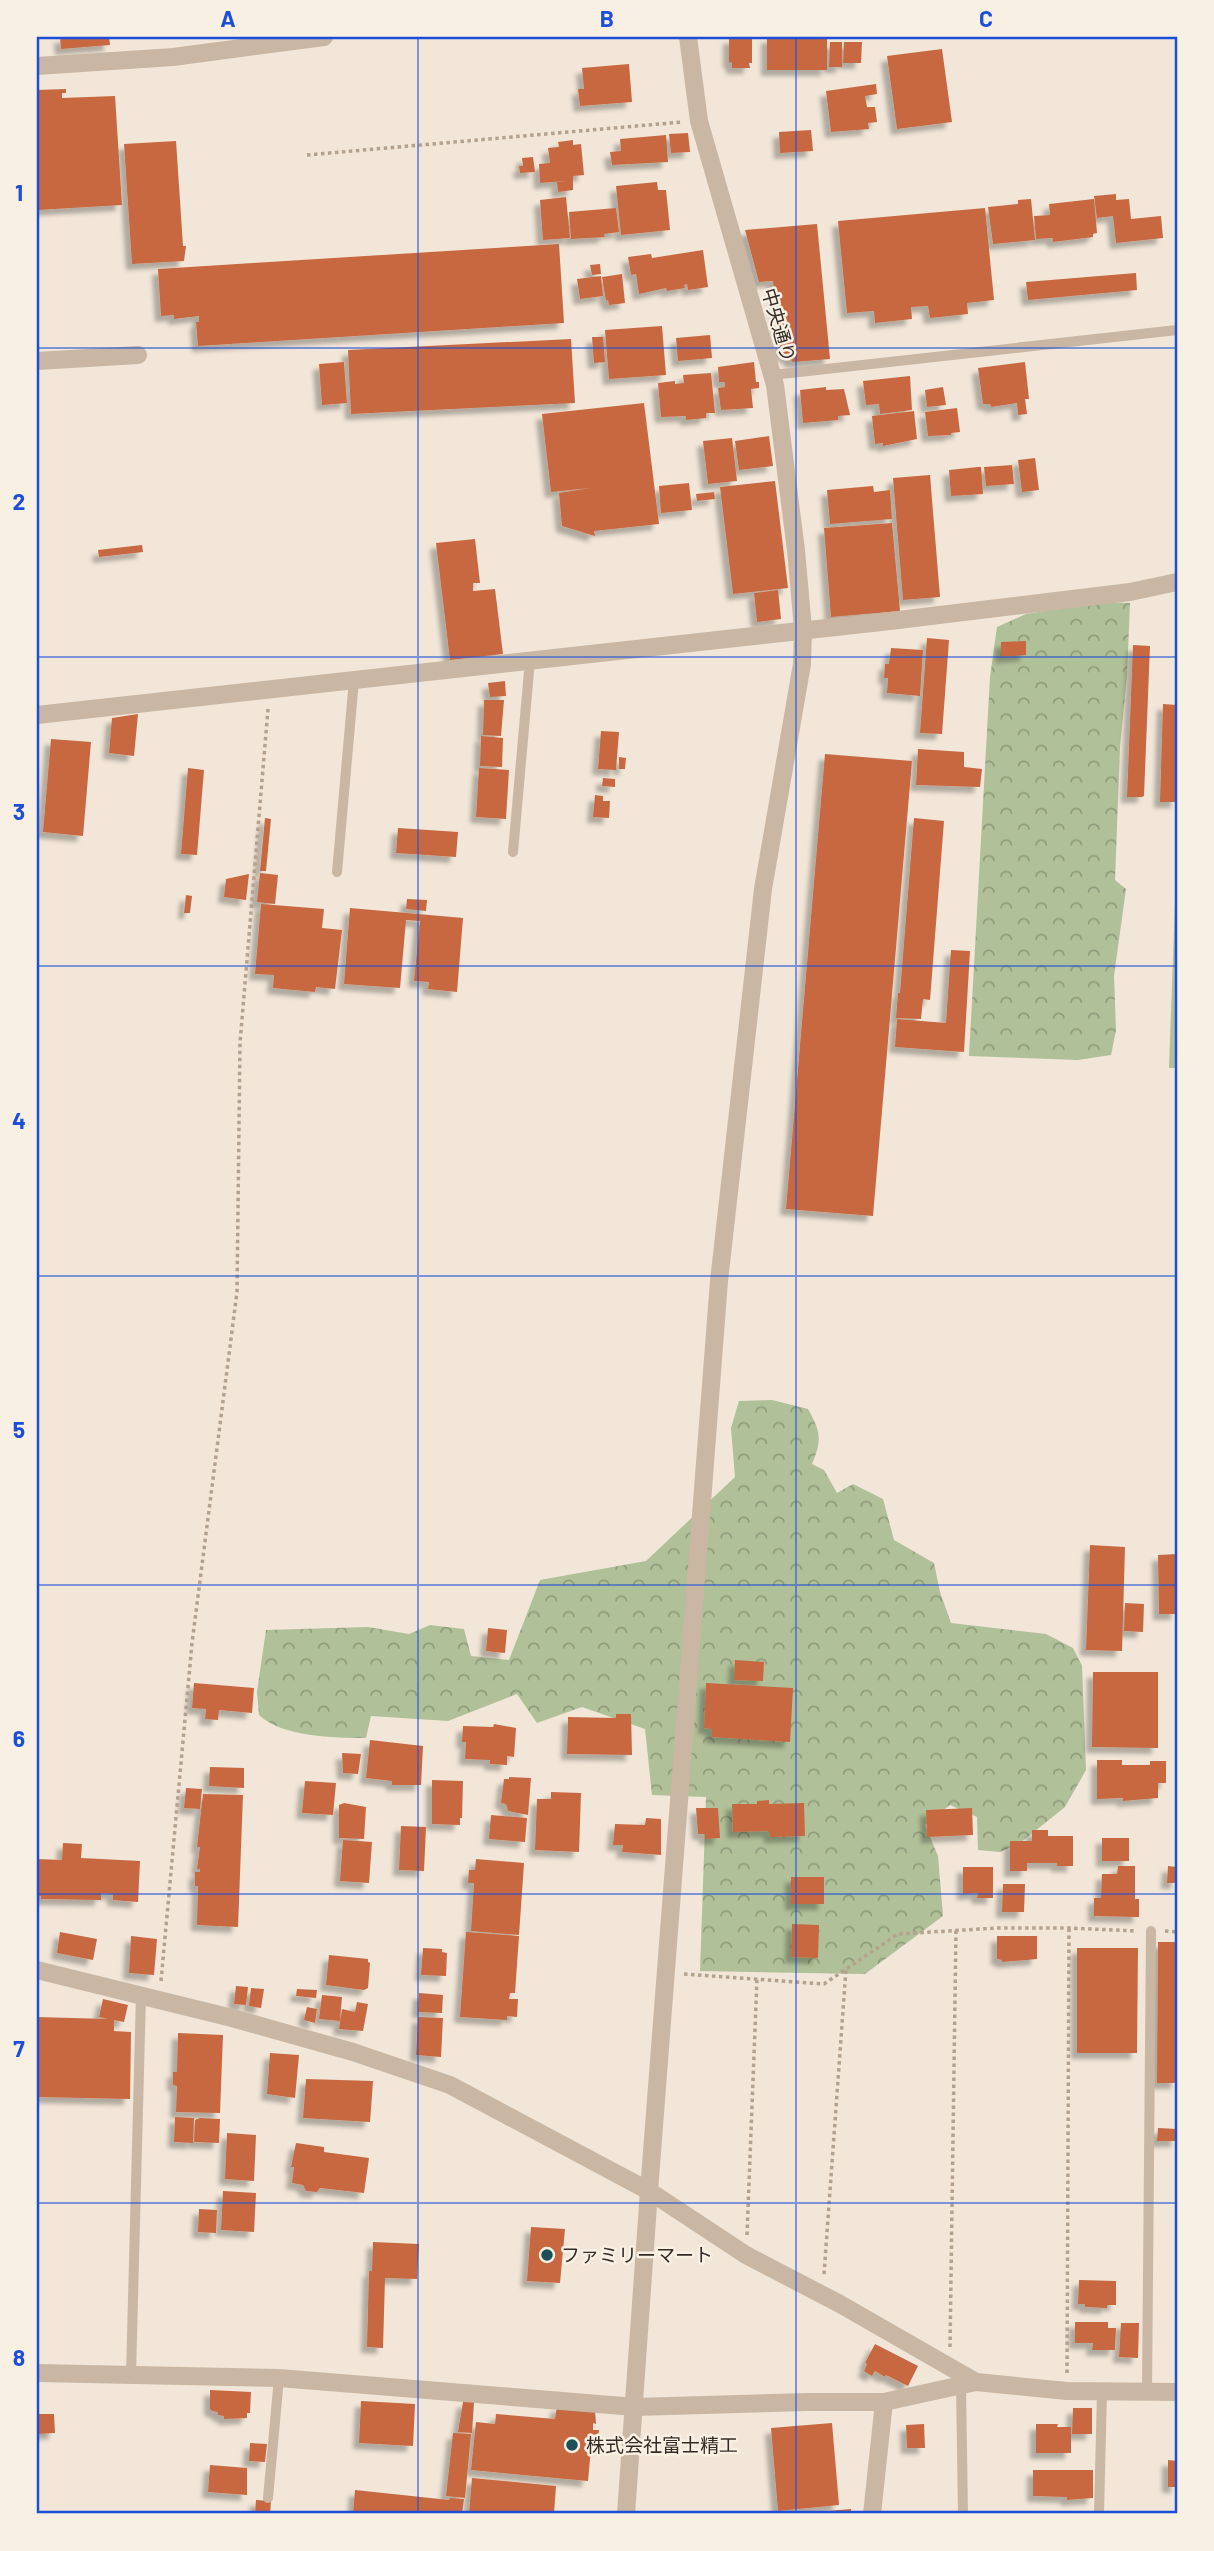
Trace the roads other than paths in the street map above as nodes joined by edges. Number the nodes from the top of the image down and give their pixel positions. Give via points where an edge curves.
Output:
1 (324, 37) edge
2 (688, 37) edge
3 (37, 66) edge
4 (1177, 330) edge
5 (138, 355) dead end
6 (37, 361) edge
7 (772, 375) junction
8 (1177, 582) edge
9 (803, 629) junction
10 (530, 660) junction
11 (354, 680) junction
12 (37, 715) edge
13 (513, 852) dead end
14 (337, 872) dead end
15 (1151, 1931) road end
16 (37, 1970) edge
17 (141, 1995) junction
18 (649, 2191) junction
19 (37, 2374) edge
20 (131, 2375) junction
21 (279, 2378) junction
22 (969, 2384) junction
23 (1102, 2392) junction
24 (1147, 2392) junction
25 (1177, 2392) edge
26 (884, 2402) junction
27 (635, 2407) junction
28 (268, 2498) dead end
29 (626, 2514) edge
30 (872, 2514) edge
31 (963, 2514) edge
32 (1099, 2514) edge

1 - 3 street via 173,57
2 - 7 street, 中央通り via 699,121
4 - 7 lane
5 - 6 street
7 - 9 street, 中央通り
8 - 9 street via 1130,592
9 - 10 street
9 - 18 street, 中央通り via 802,664 763,889 719,1281
10 - 11 street
10 - 13 lane
11 - 12 street
11 - 14 lane
15 - 24 lane
16 - 17 street
17 - 18 street via 353,2052 450,2085
17 - 20 lane
18 - 22 street via 746,2255 950,2366
18 - 27 street, 中央通り
19 - 20 street
20 - 21 street
21 - 27 street
21 - 28 lane
22 - 23 street
22 - 26 street
22 - 31 lane
23 - 24 street
23 - 32 lane
24 - 25 street
26 - 27 street
26 - 30 street
27 - 29 street, 中央通り

